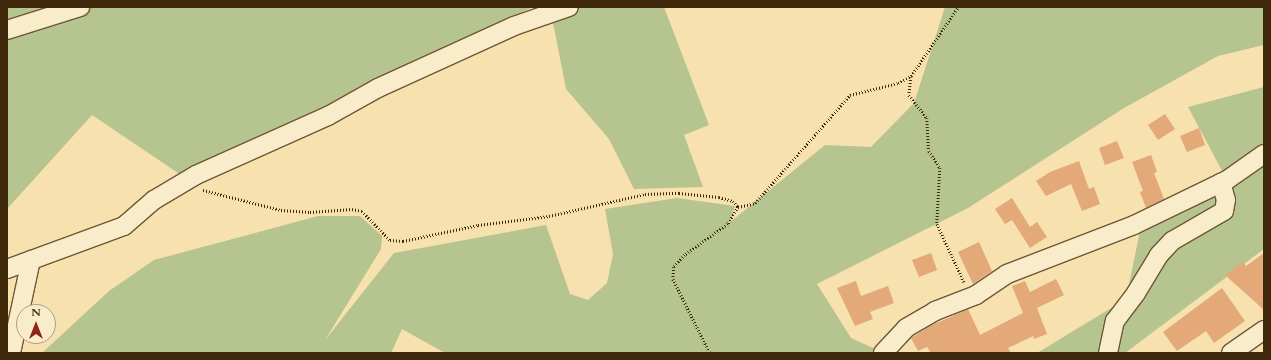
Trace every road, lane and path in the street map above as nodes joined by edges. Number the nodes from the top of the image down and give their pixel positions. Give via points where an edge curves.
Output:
1 (80, 7) edge
2 (569, 7) edge
3 (958, 7) edge
4 (7, 30) edge
5 (912, 76) junction
6 (1264, 154) edge
7 (1221, 183) junction
8 (181, 184) junction
9 (738, 207) junction
10 (30, 260) junction
11 (7, 269) edge
12 (971, 297) junction
13 (1264, 330) edge
14 (11, 353) edge
15 (710, 353) edge
16 (883, 353) edge
17 (1108, 353) edge
18 (1231, 353) edge

1 - 4 street
2 - 8 street via 514,26
3 - 5 path
5 - 9 path via 898,83 850,95 755,203
5 - 12 path via 909,95 927,118 929,151 940,168 937,224
6 - 7 street
7 - 12 street via 1134,225 1007,274
7 - 17 street via 1226,200 1224,211 1172,241 1159,255 1136,294 1115,321
8 - 9 path via 281,210 362,211 390,240 403,241 478,225 549,216 645,194 719,197 734,201
8 - 10 street via 154,200 124,226
9 - 15 path via 728,224 685,255 674,267 673,279
10 - 11 street
10 - 14 street
12 - 16 street via 935,311 906,328
13 - 18 street

